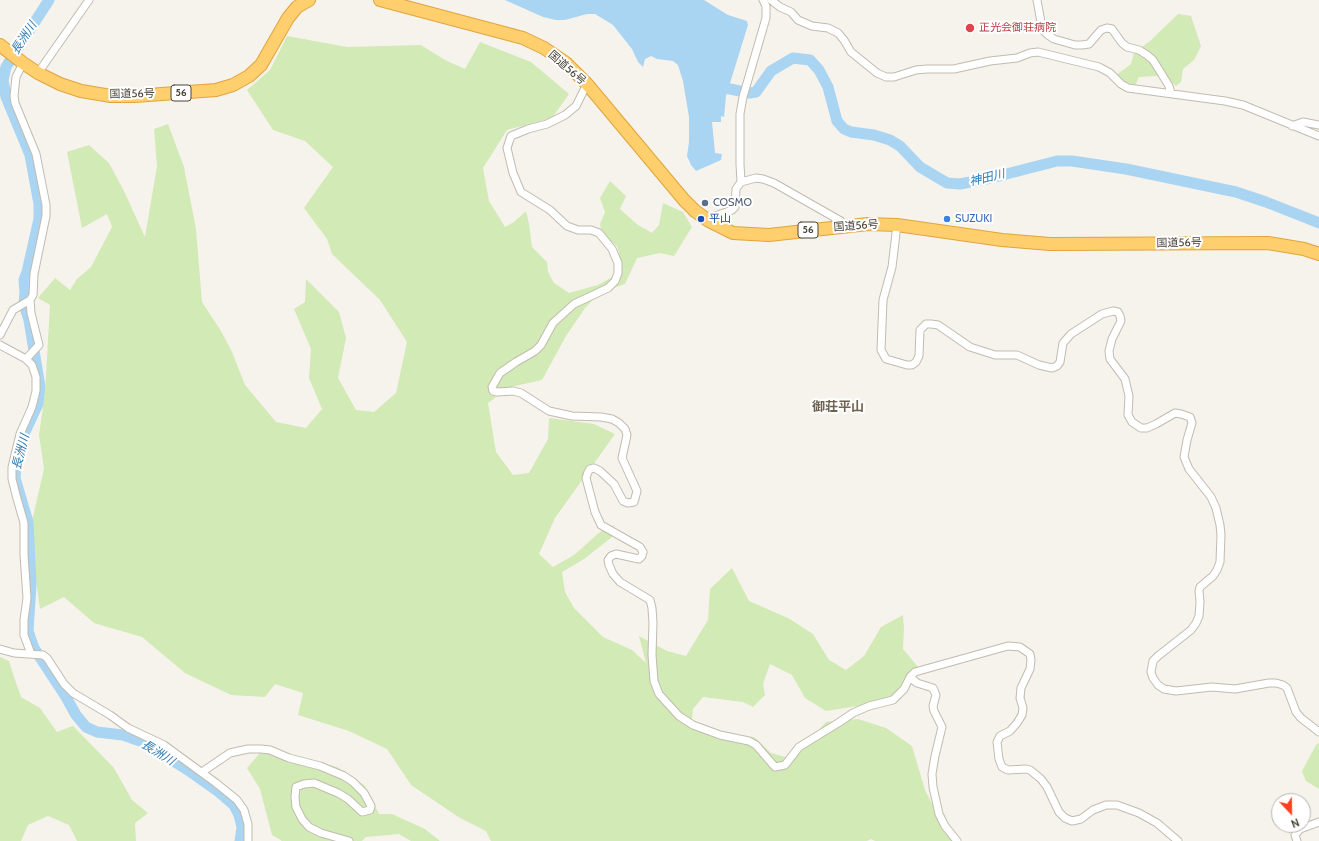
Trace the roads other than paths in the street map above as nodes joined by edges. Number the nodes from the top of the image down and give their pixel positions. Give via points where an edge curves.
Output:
1 (89, 0) edge
2 (309, 0) edge
3 (380, 0) edge
4 (763, 0) edge
5 (771, 0) edge
6 (1037, 0) edge
7 (5, 48) edge
8 (22, 62) junction
9 (38, 73) junction
10 (587, 84) junction
11 (1171, 93) junction
12 (1319, 125) edge
13 (1292, 126) junction
14 (1319, 136) edge
15 (741, 182) junction
16 (709, 221) junction
17 (897, 225) junction
18 (844, 226) junction
19 (1319, 254) edge
20 (30, 300) junction
21 (0, 334) edge
22 (0, 345) edge
23 (26, 359) junction
24 (0, 649) edge
25 (31, 654) junction
26 (910, 677) junction
27 (1319, 732) edge
28 (202, 772) junction
29 (1319, 822) edge
30 (248, 841) edge
31 (349, 841) edge
32 (957, 841) edge
33 (1178, 841) edge
34 (1297, 841) edge

1 - 9 street
2 - 9 highway, 国道56号 / 56 via 297,7 288,18 261,65 249,76 227,87 111,96 81,91
3 - 10 highway, 国道56号 / 56 via 523,38 566,63
4 - 15 street via 766,18 740,114
5 - 11 street via 791,12 798,20 838,33 851,52 886,77 916,70 954,69 1038,52 1099,67 1128,88
6 - 11 street via 1044,31 1054,40 1074,45 1089,44 1101,30 1112,29 1126,47 1148,55
7 - 8 highway, 国道56号 / 56
8 - 9 highway, 国道56号 / 56
8 - 20 street via 16,77 15,103 36,154 46,205 34,274 33,295
10 - 16 highway, 国道56号 / 56 via 684,200
10 - 26 street via 576,106 565,115 511,136 507,148 521,192 550,210 567,226 599,233 612,249 618,263 618,273 608,288 574,304 552,323 541,345 535,351 500,373 492,387 493,391 521,393 549,411 572,416 612,419 625,430 627,435 622,458 637,491 634,502 623,501 614,484 600,471 590,468 586,478 601,525 640,547 643,552 639,559 616,554 608,560 609,565 620,582 650,600 654,681 659,694 679,716 693,725 720,735 749,741 756,745 775,767 785,765 799,747 853,713 893,700 904,689
11 - 13 street via 1243,105
12 - 13 street via 1302,122
13 - 14 street
15 - 16 street via 736,190 735,207
15 - 18 street via 756,178 774,183 841,221
16 - 18 highway, 国道56号 / 56 via 733,233 769,235
17 - 18 highway, 国道56号 / 56
17 - 19 highway, 国道56号 / 56 via 1050,244 1268,243
17 - 27 street via 891,272 883,300 881,350 886,359 907,365 916,362 919,356 920,330 926,324 931,324 938,325 970,347 995,355 1017,355 1052,368 1060,362 1063,343 1072,334 1102,314 1118,312 1121,321 1109,351 1110,359 1125,379 1129,396 1128,415 1132,422 1141,428 1147,428 1175,413 1190,417 1192,424 1186,440 1184,458 1189,469 1211,497 1220,525 1220,562 1218,570 1200,587 1199,616 1196,623 1153,661 1153,678 1164,689 1176,691 1212,687 1235,689 1269,683 1283,685 1287,688 1296,712
20 - 21 street via 13,310
20 - 23 street via 39,345
22 - 23 street
23 - 25 street via 32,365 36,377 36,391 20,434 12,467 12,479 24,523 27,598 24,635
24 - 25 street
25 - 28 street via 47,658 73,693 128,728 164,745
26 - 32 street via 917,683 933,688 936,695 933,706 942,727 932,774 933,787 939,814
26 - 33 street via 915,672 927,668 1008,646 1025,650 1030,654 1031,660 1020,698 1022,715 1018,723 1000,736 997,742 1002,767 1008,770 1030,770 1042,779 1059,812 1072,821 1081,819 1106,805 1117,805 1157,823
28 - 30 street via 237,800 244,810 248,824
28 - 31 street via 230,753 261,749 320,766 344,776 364,793 370,810 362,812 338,793 314,784 296,787 295,797 296,807 309,827
29 - 34 street via 1300,829 1295,836

